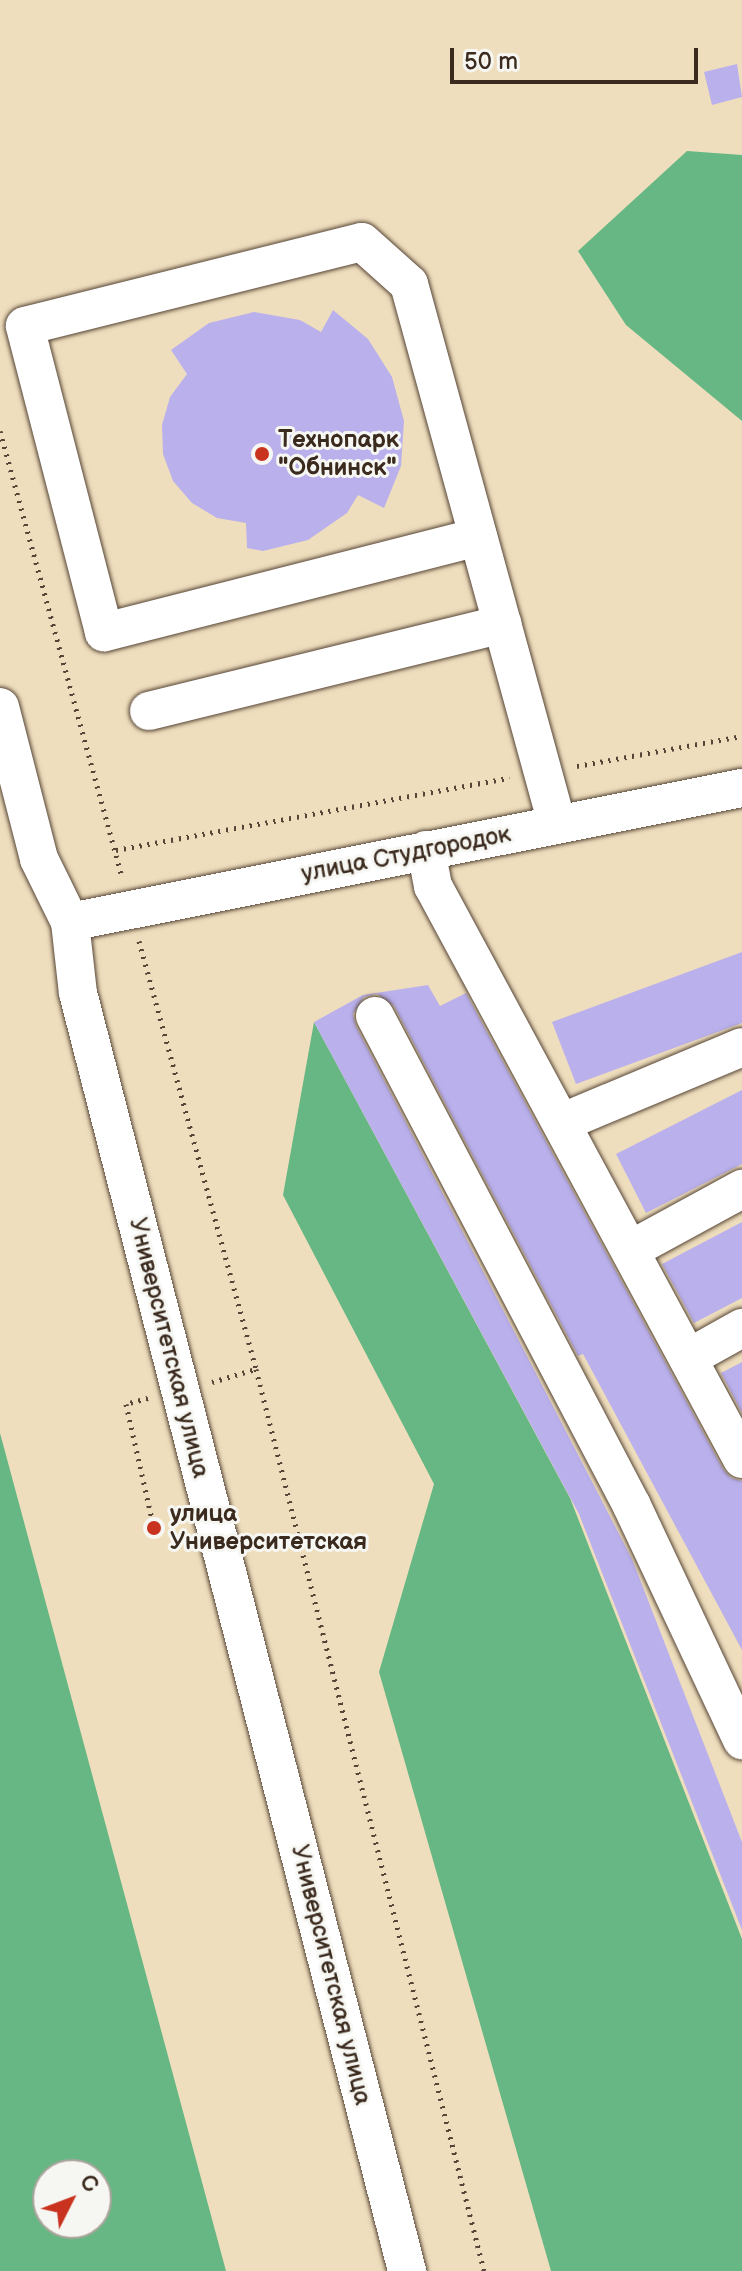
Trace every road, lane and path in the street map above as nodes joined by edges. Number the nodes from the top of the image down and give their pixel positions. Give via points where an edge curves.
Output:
1 (12, 326) edge
2 (0, 431) edge
3 (478, 537) junction
4 (502, 624) junction
5 (0, 707) edge
6 (149, 711) dead end
7 (742, 736) edge
8 (570, 767) dead end
9 (523, 776) dead end
10 (742, 788) edge
11 (557, 824) junction
12 (116, 850) junction
13 (426, 850) junction
14 (130, 908) junction
15 (70, 922) junction
16 (375, 1016) dead end
17 (742, 1047) edge
18 (563, 1122) junction
19 (742, 1189) edge
20 (630, 1250) junction
21 (742, 1328) edge
22 (688, 1358) junction
23 (742, 1459) edge
24 (742, 1740) edge
25 (407, 2271) edge
26 (484, 2271) edge

1 - 3 street via 362,242 409,284
1 - 3 street via 104,632
2 - 12 path
3 - 4 street
4 - 6 street
4 - 11 street
5 - 15 street, Университетская улица via 39,859
7 - 8 path
9 - 12 path
10 - 11 street, улица Студгородок
11 - 13 street, улица Студгородок
12 - 14 path
13 - 14 street, улица Студгородок
13 - 18 street via 433,886
14 - 15 street, улица Студгородок
14 - 26 path via 256,1369
15 - 25 street, Университетская улица via 78,993
16 - 24 street via 632,1506
17 - 18 street
18 - 20 street
19 - 20 street
20 - 22 street
21 - 22 street
22 - 23 street

